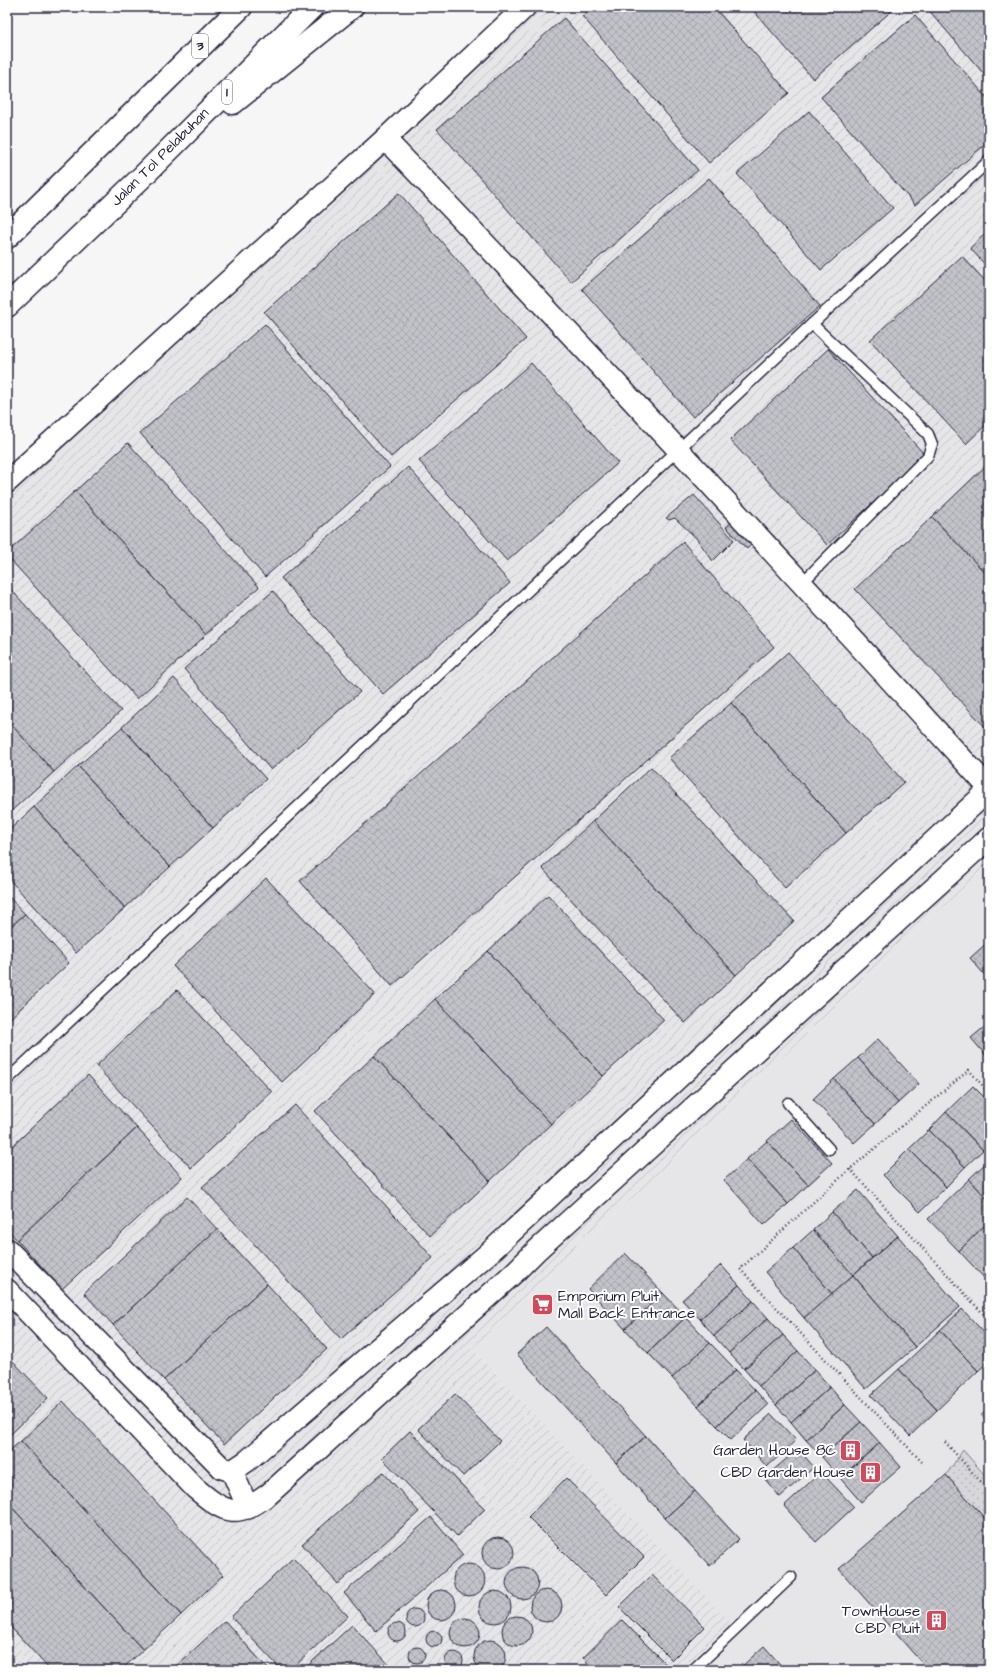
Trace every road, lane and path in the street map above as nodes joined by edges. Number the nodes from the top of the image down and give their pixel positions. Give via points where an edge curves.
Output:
1 (223, 7) edge
2 (240, 7) edge
3 (312, 7) edge
4 (352, 7) edge
5 (525, 7) edge
6 (160, 86) junction
7 (385, 139) junction
8 (989, 161) edge
9 (142, 177) junction
10 (7, 237) edge
11 (7, 306) edge
12 (812, 324) junction
13 (677, 450) junction
14 (7, 482) edge
15 (802, 583) junction
16 (989, 789) edge
17 (989, 838) edge
18 (7, 1080) edge
19 (989, 1092) edge
20 (788, 1103) dead end
21 (829, 1149) dead end
22 (850, 1169) junction
23 (7, 1249) edge
24 (7, 1290) edge
25 (989, 1320) edge
26 (945, 1442) dead end
27 (922, 1462) dead end
28 (232, 1471) junction
29 (989, 1491) edge
30 (248, 1508) junction
31 (791, 1576) dead end
32 (693, 1670) edge

1 - 6 highway
2 - 6 highway, 3
3 - 9 highway, Jalan Tol Pelabuhan / 1
4 - 9 highway
5 - 7 street
6 - 10 highway
7 - 13 street via 550,311
7 - 14 street
8 - 12 lane
9 - 11 highway, Jalan Tol Pelabuhan / 1
12 - 13 lane
12 - 15 lane via 928,434 932,444 928,456
13 - 15 street
13 - 18 lane
15 - 16 street
16 - 28 street via 490,1252 247,1461
17 - 30 street via 270,1494
19 - 22 path via 969,1070
20 - 21 lane
22 - 25 path
22 - 27 path via 740,1269
23 - 28 street via 222,1468
24 - 30 street via 195,1488 216,1506 230,1511
26 - 29 path
28 - 30 street
31 - 32 lane

